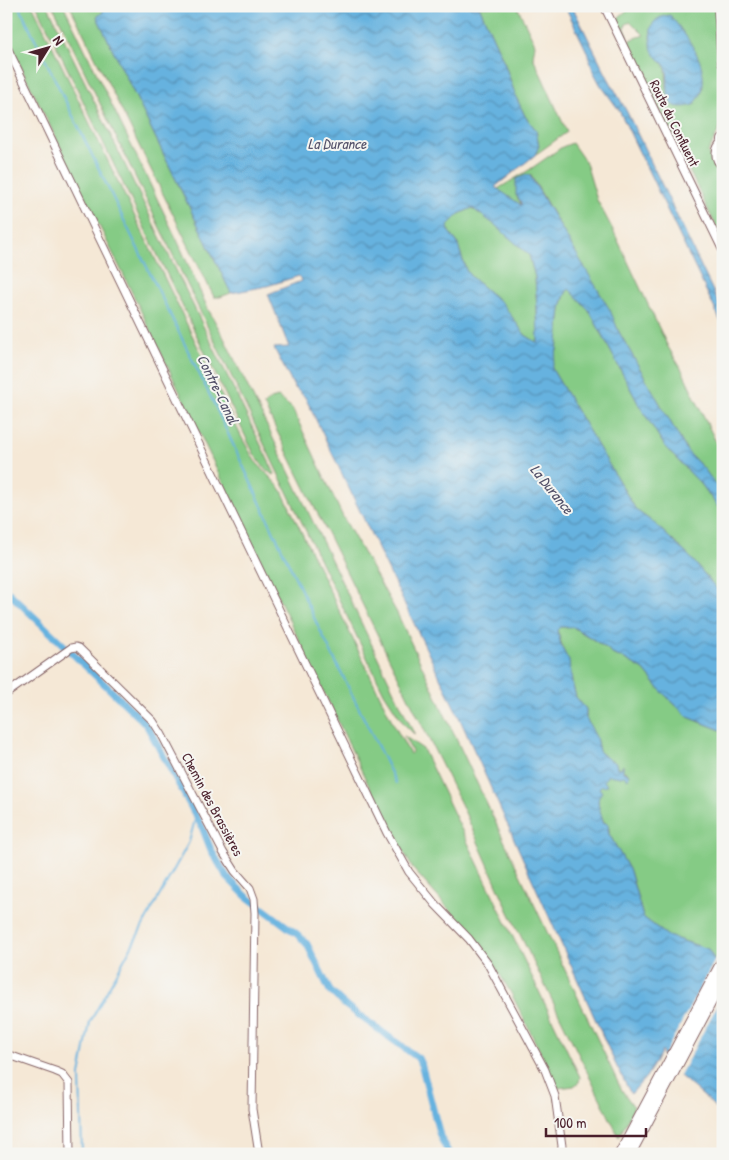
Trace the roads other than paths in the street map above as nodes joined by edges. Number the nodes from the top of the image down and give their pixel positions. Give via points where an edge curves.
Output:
1 (604, 6) edge
2 (719, 6) edge
3 (6, 45) edge
4 (723, 63) edge
5 (723, 139) edge
6 (723, 167) edge
7 (723, 251) edge
8 (6, 694) edge
9 (723, 960) edge
10 (723, 979) edge
11 (6, 1054) edge
12 (70, 1154) edge
13 (259, 1154) edge
14 (561, 1154) edge
15 (620, 1154) edge
16 (630, 1154) edge

1 - 7 street, Route du Confluent
2 - 4 highway
3 - 14 street via 387,833 409,872 488,964 545,1070 555,1096
5 - 6 street via 718,143 715,154
8 - 13 street, Chemin des Brassières via 71,649 152,721 223,852 250,888 255,902 252,1109
9 - 15 highway
10 - 16 highway
11 - 12 street via 55,1071 67,1079 70,1088

